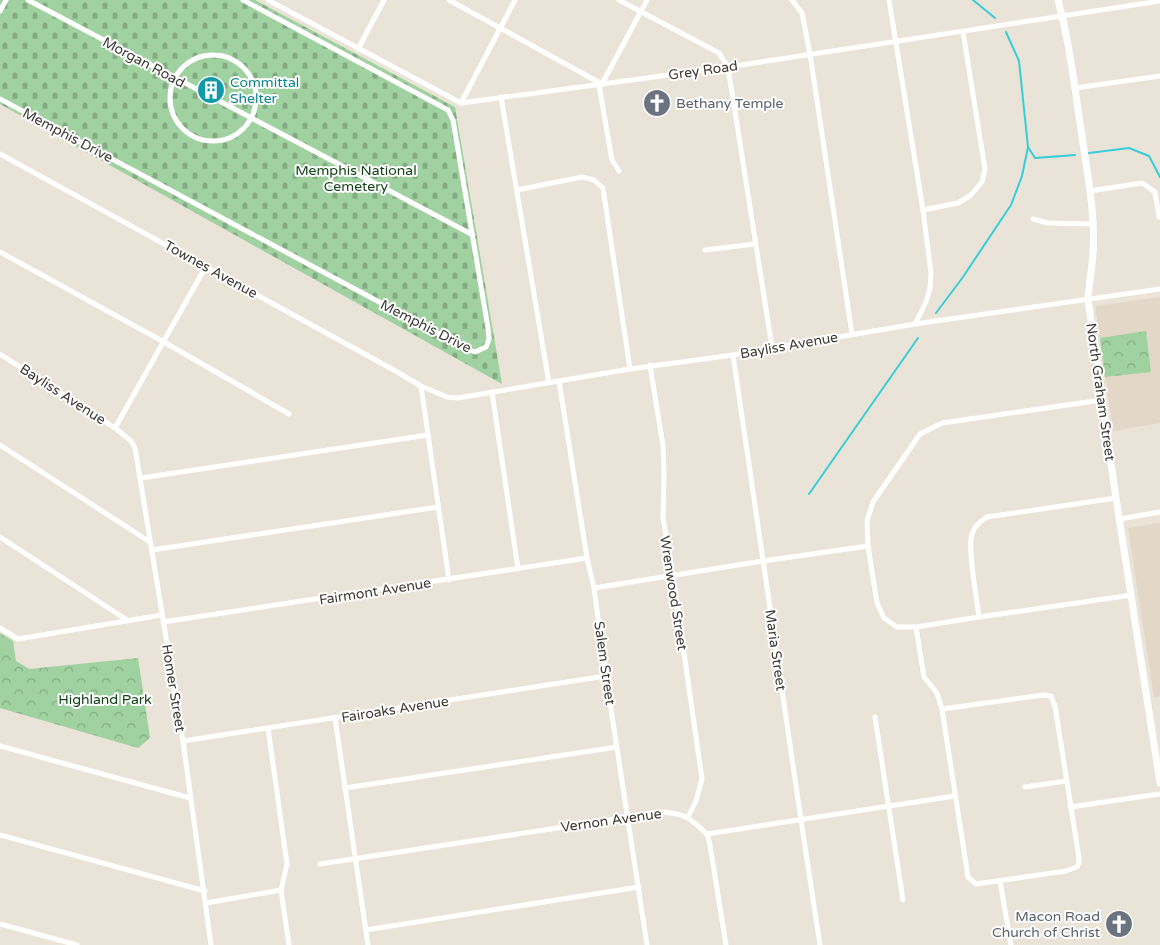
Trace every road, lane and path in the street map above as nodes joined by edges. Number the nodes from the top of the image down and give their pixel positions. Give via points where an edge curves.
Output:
1 (6, 0) edge
2 (28, 0) edge
3 (243, 0) edge
4 (268, 0) edge
5 (384, 0) edge
6 (449, 0) edge
7 (515, 0) edge
8 (620, 0) edge
9 (647, 0) edge
10 (792, 0) edge
11 (889, 0) edge
12 (1058, 0) edge
13 (1160, 1) edge
14 (0, 11) edge
15 (641, 12) junction
16 (1063, 16) junction
17 (500, 27) junction
18 (963, 32) junction
19 (895, 42) junction
20 (358, 49) junction
21 (810, 54) junction
22 (728, 67) junction
23 (1160, 76) edge
24 (174, 78) junction
25 (600, 84) junction
26 (1075, 88) junction
27 (501, 98) junction
28 (0, 99) edge
29 (461, 102) junction
30 (252, 119) junction
31 (0, 154) edge
32 (619, 171) dead end
33 (517, 190) junction
34 (1090, 191) junction
35 (923, 210) junction
36 (1160, 217) edge
37 (1033, 219) dead end
38 (1093, 224) junction
39 (473, 235) junction
40 (755, 244) junction
41 (705, 250) dead end
42 (0, 252) edge
43 (206, 266) junction
44 (1160, 289) edge
45 (1088, 299) junction
46 (915, 324) junction
47 (852, 334) junction
48 (164, 342) junction
49 (772, 347) junction
50 (0, 354) edge
51 (733, 355) junction
52 (650, 365) junction
53 (630, 369) junction
54 (559, 381) junction
55 (549, 383) junction
56 (421, 386) junction
57 (492, 392) junction
58 (1102, 400) junction
59 (289, 414) dead end
60 (115, 428) junction
61 (428, 435) junction
62 (125, 436) joint
63 (0, 445) edge
64 (141, 478) junction
65 (1116, 498) junction
66 (438, 507) junction
67 (1160, 512) edge
68 (1120, 519) junction
69 (0, 537) edge
70 (150, 542) junction
71 (868, 546) junction
72 (152, 550) junction
73 (587, 558) junction
74 (763, 561) junction
75 (518, 569) junction
76 (673, 576) junction
77 (448, 580) junction
78 (594, 588) junction
79 (1132, 595) junction
80 (162, 615) junction
81 (979, 617) junction
82 (128, 620) junction
83 (163, 622) junction
84 (916, 627) junction
85 (0, 628) edge
86 (606, 676) junction
87 (942, 709) junction
88 (874, 717) dead end
89 (335, 718) junction
90 (268, 728) junction
91 (183, 741) junction
92 (0, 746) edge
93 (617, 747) junction
94 (1066, 780) junction
95 (1160, 783) edge
96 (1025, 787) dead end
97 (345, 788) junction
98 (1160, 794) edge
99 (955, 796) junction
100 (190, 798) junction
101 (888, 806) junction
102 (1070, 807) junction
103 (628, 817) junction
104 (688, 817) junction
105 (801, 820) junction
106 (706, 834) junction
107 (0, 835) edge
108 (356, 858) junction
109 (320, 864) dead end
110 (1000, 881) junction
111 (639, 886) junction
112 (281, 890) junction
113 (204, 892) junction
114 (903, 900) dead end
115 (206, 903) junction
116 (0, 924) edge
117 (366, 930) junction
118 (77, 945) edge
119 (211, 945) edge
120 (289, 945) edge
121 (368, 945) edge
122 (647, 945) edge
123 (726, 945) edge
124 (820, 945) edge
125 (1011, 945) edge

1 - 14 street
2 - 24 street, Morgan Road
3 - 39 street, Memphis Drive via 448,110 453,120
4 - 20 street
5 - 20 street
6 - 17 street
7 - 17 street
8 - 15 street
9 - 15 street
10 - 21 street via 802,13
11 - 19 street
12 - 16 main road, North Graham Street
13 - 16 street, Grey Road
15 - 22 street via 719,52
15 - 25 street
16 - 18 street, Grey Road
16 - 26 main road, North Graham Street
17 - 25 street
17 - 29 street
18 - 19 street, Grey Road
18 - 35 street via 984,169 982,182 971,195 958,203
19 - 21 street, Grey Road
19 - 35 street
20 - 29 street
21 - 22 street, Grey Road
21 - 47 street
22 - 25 street, Grey Road
22 - 40 street
23 - 26 street
24 - 30 street, Morgan Road
24 - 30 street via 170,108 181,127 200,140 214,142 229,138
24 - 30 street via 182,67 207,55 234,60 252,79 256,92
25 - 27 street, Grey Road
25 - 32 street via 612,160
26 - 34 main road, North Graham Street
27 - 29 street, Grey Road
27 - 33 street
28 - 39 street, Memphis Drive via 475,352 486,347 489,339
30 - 39 street, Morgan Road
31 - 43 street, Townes Avenue
33 - 53 street via 582,177 594,180 603,188
33 - 55 street
34 - 36 street via 1142,183 1154,192
34 - 38 main road, North Graham Street
35 - 46 street via 930,288
37 - 38 street via 1048,224
38 - 45 main road, North Graham Street
40 - 41 street
40 - 49 street
42 - 48 street
43 - 48 street
43 - 56 street, Townes Avenue
44 - 45 street, Bayliss Avenue
45 - 46 street, Bayliss Avenue
45 - 58 main road, North Graham Street
46 - 47 street, Bayliss Avenue
47 - 49 street, Bayliss Avenue
48 - 59 street
48 - 60 street
49 - 51 street, Bayliss Avenue
50 - 60 street, Bayliss Avenue
51 - 52 street, Bayliss Avenue
51 - 74 street, Maria Street
52 - 53 street, Bayliss Avenue
52 - 76 street, Wrenwood Street via 662,446 663,518
53 - 54 street, Bayliss Avenue
54 - 55 street, Bayliss Avenue
54 - 73 street, Salem Street
55 - 57 street, Bayliss Avenue
56 - 57 street, Bayliss Avenue via 452,398
56 - 61 street
57 - 75 street
58 - 65 main road, North Graham Street
58 - 71 street via 942,423 920,434 873,502 867,521
60 - 62 street, Bayliss Avenue
61 - 64 street
61 - 66 street
62 - 64 street, Homer Street via 136,448
63 - 70 street
64 - 70 street, Homer Street
65 - 68 main road, North Graham Street
65 - 81 street via 987,517 976,524 971,536 971,556
66 - 72 street
66 - 77 street
67 - 68 street
68 - 79 main road, North Graham Street
69 - 82 street
70 - 72 street, Homer Street
71 - 74 street
71 - 84 street via 876,603 884,618 897,627
72 - 80 street, Homer Street
73 - 75 street, Fairmont Avenue
73 - 78 street, Salem Street
74 - 76 street
74 - 105 street, Maria Street
75 - 77 street, Fairmont Avenue
76 - 78 street
76 - 104 street, Wrenwood Street via 702,779
77 - 83 street, Fairmont Avenue
78 - 86 street, Salem Street
79 - 81 street
79 - 95 main road, North Graham Street
80 - 82 street
80 - 83 street, Homer Street
81 - 84 street
82 - 85 street via 18,639
83 - 91 street, Homer Street
84 - 87 street via 924,677 937,693
86 - 89 street, Fairoaks Avenue
86 - 93 street, Salem Street
87 - 94 street via 1051,696
87 - 99 street
88 - 101 street
89 - 90 street, Fairoaks Avenue
89 - 97 street
90 - 91 street, Fairoaks Avenue
90 - 112 street via 287,864
91 - 100 street, Homer Street
92 - 100 street
93 - 97 street
93 - 103 street, Salem Street
94 - 96 street
94 - 102 street
97 - 108 street
98 - 102 street
99 - 101 street
99 - 110 street via 968,877 976,884
100 - 113 street, Homer Street
101 - 105 street
101 - 114 street
102 - 110 street via 1079,862 1077,867
103 - 104 street, Vernon Avenue via 662,812
103 - 108 street, Vernon Avenue
103 - 111 street, Salem Street
104 - 106 street
105 - 106 street
105 - 124 street, Maria Street
106 - 123 street
107 - 113 street
108 - 109 street, Vernon Avenue
108 - 117 street
110 - 125 street
111 - 117 street
111 - 122 street, Salem Street
112 - 115 street
112 - 120 street
113 - 115 street, Homer Street
115 - 119 street, Homer Street
116 - 118 street
117 - 121 street

